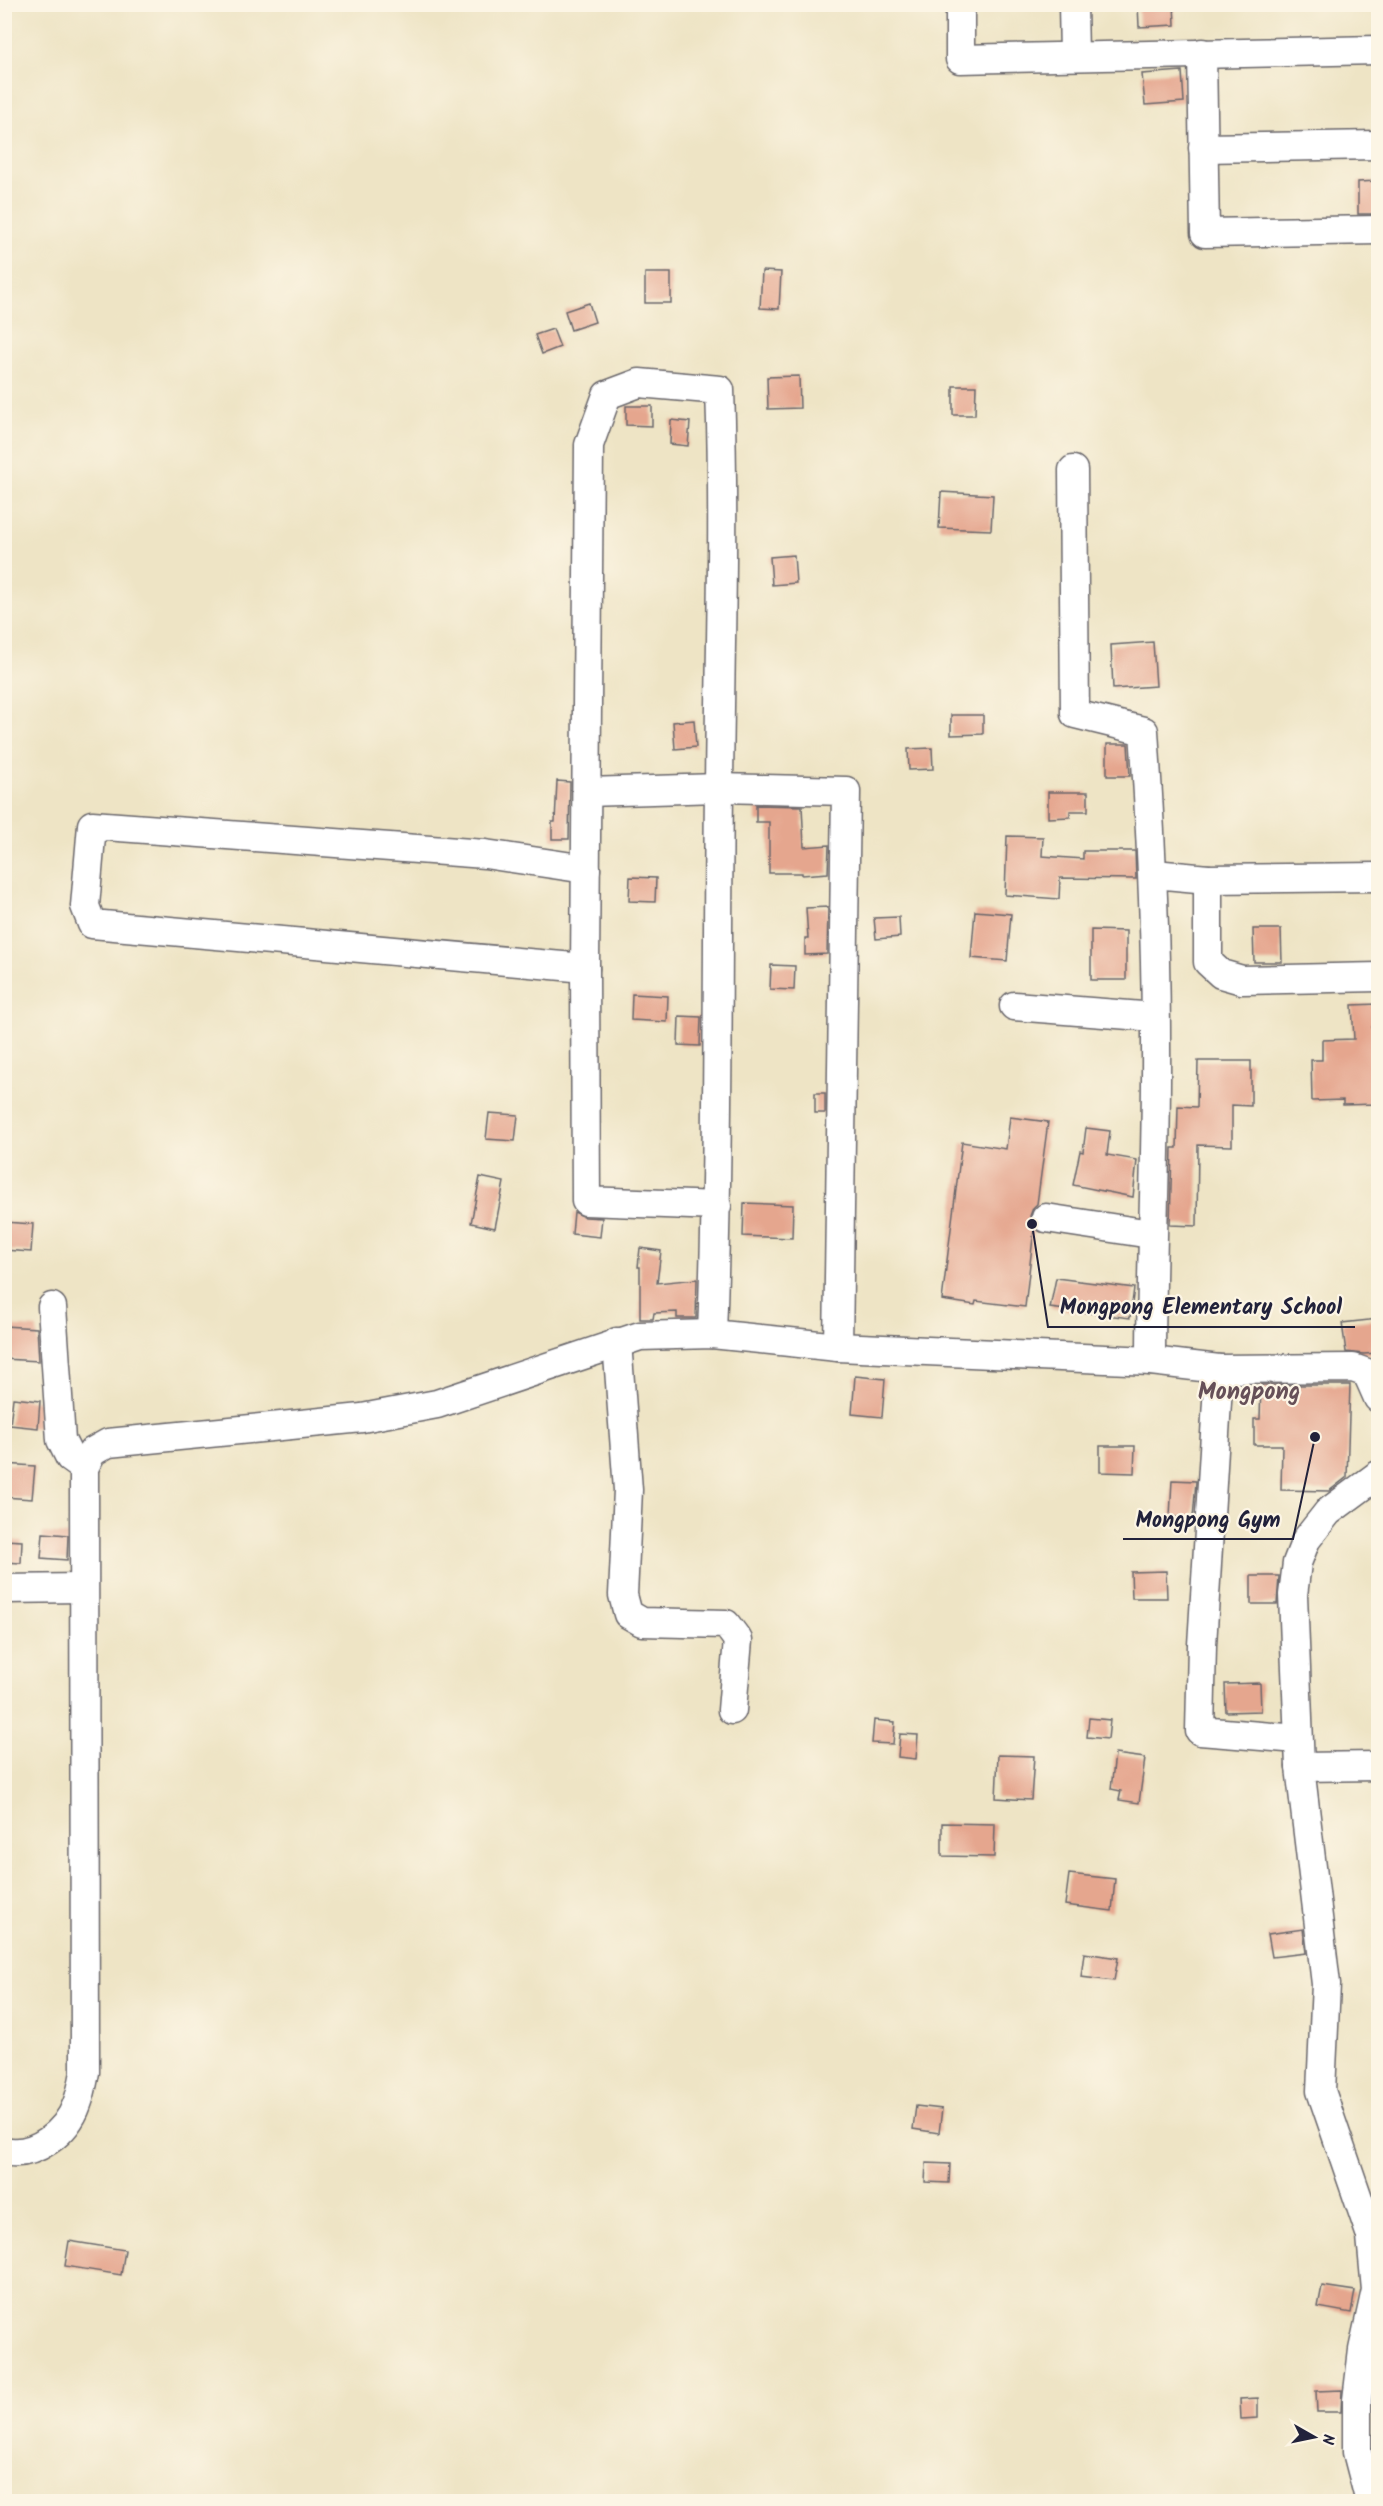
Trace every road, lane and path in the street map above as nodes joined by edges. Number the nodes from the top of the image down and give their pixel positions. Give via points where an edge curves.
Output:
1 (960, 4) edge
2 (1073, 4) edge
3 (1378, 50) edge
4 (1202, 53) junction
5 (1074, 56) junction
6 (1378, 145) edge
7 (1203, 148) junction
8 (1378, 230) edge
9 (1073, 470) dead end
10 (719, 788) junction
11 (587, 792) junction
12 (586, 869) junction
13 (1154, 874) junction
14 (1378, 877) edge
15 (1208, 879) junction
16 (585, 968) junction
17 (1378, 977) edge
18 (1014, 1006) dead end
19 (1155, 1017) junction
20 (717, 1206) junction
21 (1046, 1218) dead end
22 (1151, 1234) junction
23 (52, 1307) dead end
24 (712, 1334) junction
25 (617, 1342) junction
26 (838, 1347) junction
27 (1151, 1361) junction
28 (1219, 1369) junction
29 (1378, 1398) edge
30 (84, 1468) junction
31 (1378, 1475) edge
32 (82, 1588) junction
33 (4, 1589) edge
34 (732, 1710) dead end
35 (1298, 1739) junction
36 (1378, 1766) edge
37 (1300, 1767) junction
38 (4, 2151) edge
39 (1370, 2502) edge

1 - 5 street via 960,58
2 - 5 street
3 - 4 street
4 - 5 street
4 - 7 street
6 - 7 street
7 - 8 street via 1205,233
9 - 13 street via 1075,714 1144,731
10 - 11 street
10 - 11 street via 724,490 720,390 639,383 607,395 589,445
10 - 20 street
10 - 26 street via 846,791
11 - 12 street
12 - 16 street
12 - 16 street via 485,854 92,825 85,906 92,924
13 - 15 street
13 - 19 street
14 - 15 street
15 - 17 street via 1208,962 1221,974 1242,980
16 - 20 street via 586,1201
18 - 19 street
19 - 22 street
20 - 24 street
21 - 22 street
22 - 27 street
23 - 30 street via 61,1440 70,1458
24 - 25 street via 640,1336
24 - 26 street
25 - 30 street via 437,1404 362,1418 108,1443 92,1452
25 - 34 street via 628,1490 623,1595 628,1614 642,1622 726,1624 738,1640
26 - 27 street
27 - 28 street
28 - 29 street via 1353,1368 1367,1374
28 - 35 street via 1200,1731
30 - 32 street
31 - 35 street via 1328,1512 1306,1540 1297,1563 1293,1595
32 - 33 street
32 - 38 street via 85,2072 77,2106 62,2129 38,2148
35 - 37 street
36 - 37 street
37 - 39 street via 1326,1984 1321,2091 1371,2235 1376,2290 1357,2400 1357,2452

